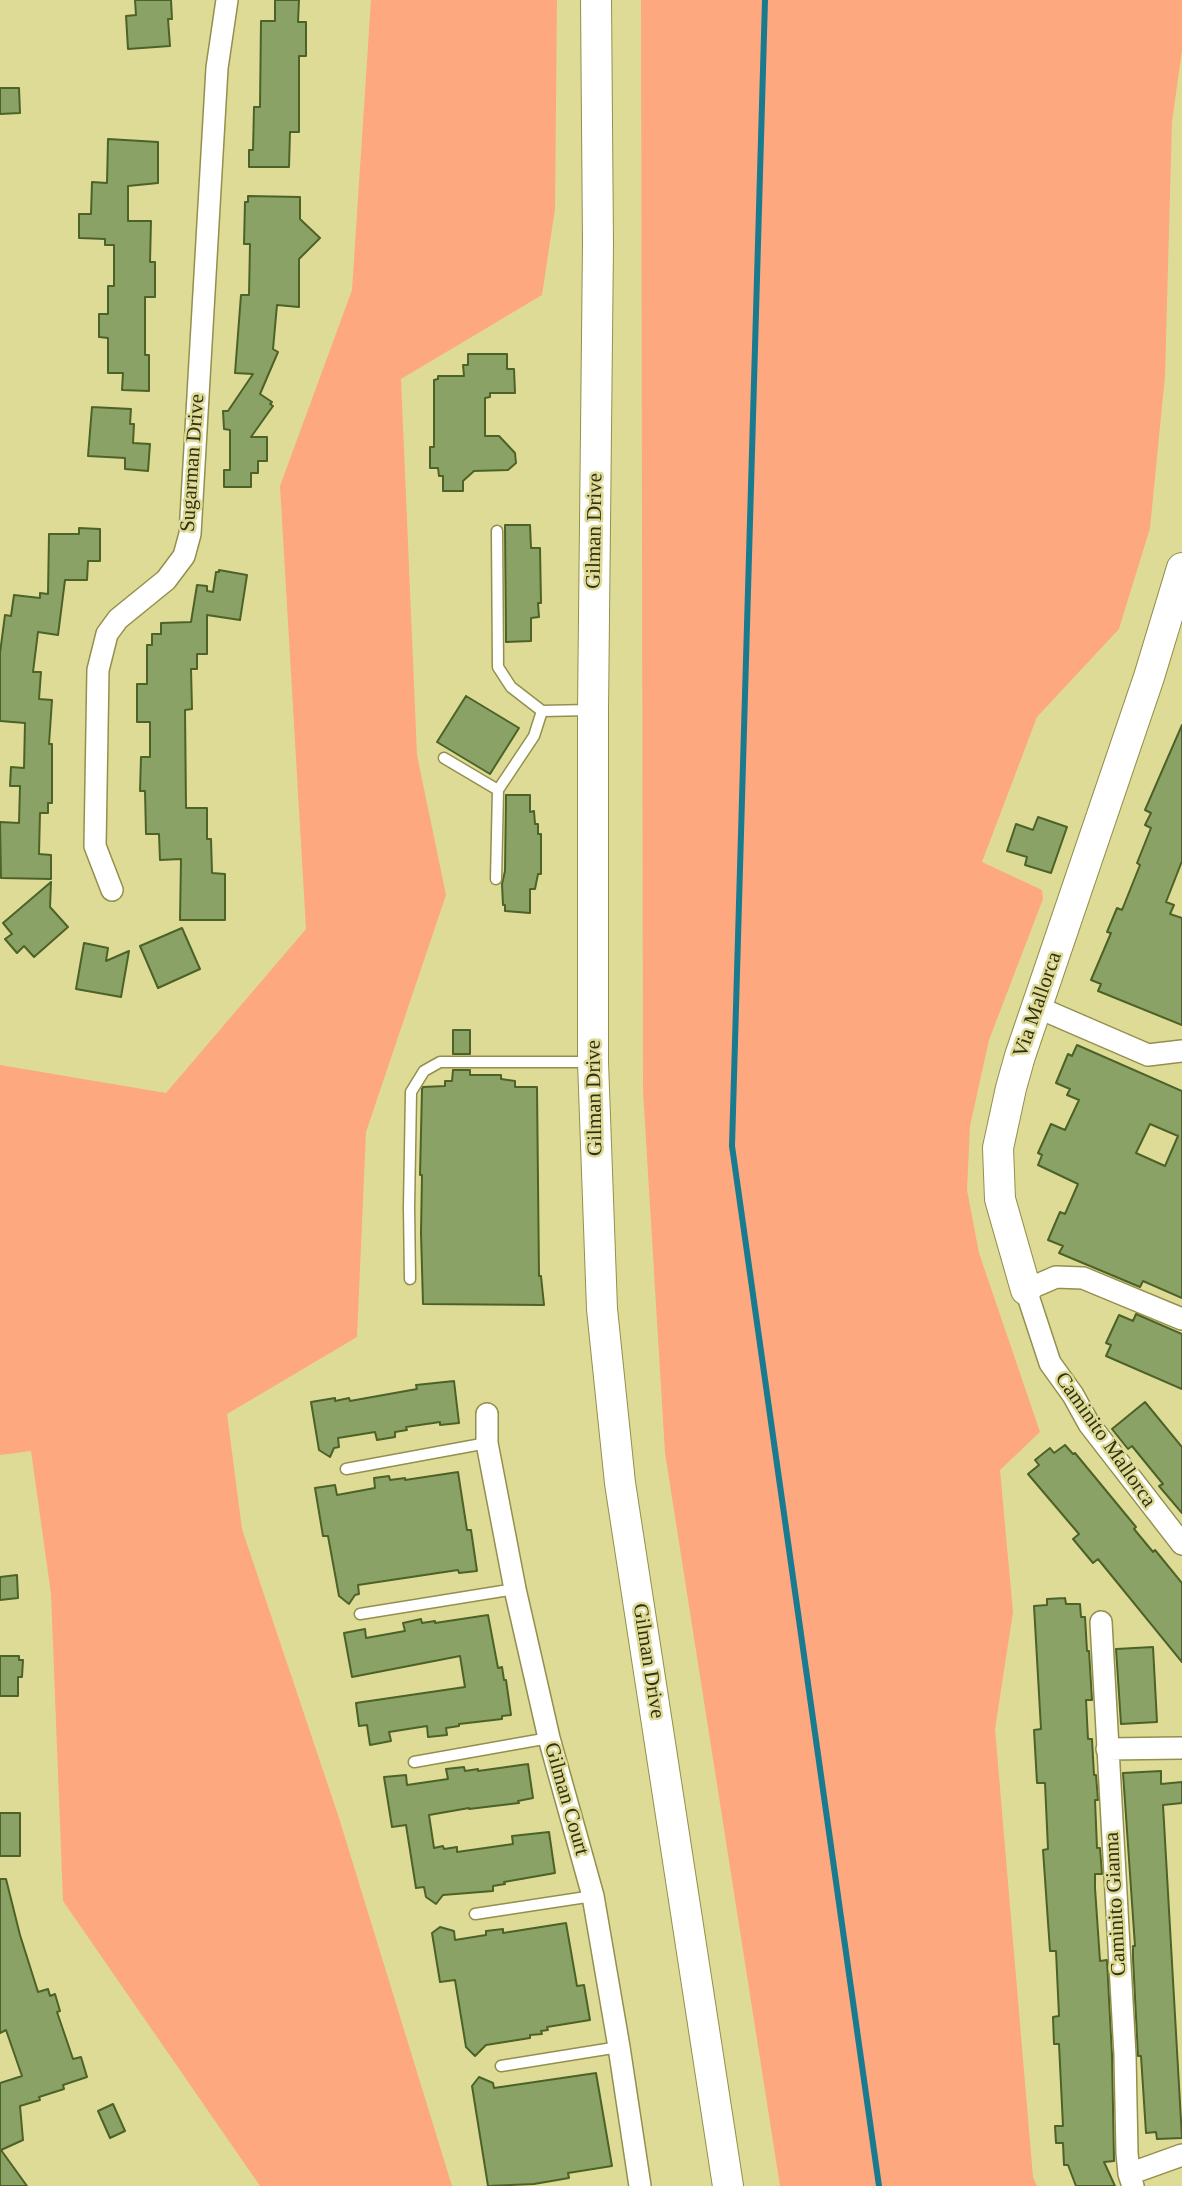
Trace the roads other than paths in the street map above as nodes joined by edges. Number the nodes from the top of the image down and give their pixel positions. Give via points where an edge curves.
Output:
1 (228, 0) edge
2 (596, 0) edge
3 (497, 531) dead end
4 (1181, 580) edge
5 (593, 710) junction
6 (542, 711) junction
7 (444, 758) dead end
8 (498, 790) junction
9 (496, 879) dead end
10 (112, 890) dead end
11 (1037, 1007) junction
12 (1182, 1051) edge
13 (593, 1062) junction
14 (410, 1279) dead end
15 (1026, 1290) junction
16 (1182, 1319) edge
17 (487, 1414) dead end
18 (487, 1443) junction
19 (346, 1469) dead end
20 (1182, 1544) edge
21 (515, 1589) junction
22 (360, 1614) dead end
23 (1101, 1622) dead end
24 (549, 1738) junction
25 (1182, 1748) edge
26 (1107, 1749) junction
27 (414, 1762) dead end
28 (593, 1896) junction
29 (475, 1914) dead end
30 (620, 2047) junction
31 (501, 2066) dead end
32 (1182, 2155) edge
33 (1131, 2180) edge
34 (640, 2186) edge
35 (728, 2186) edge

1 - 10 street, Sugarman Drive via 217,68 190,534 184,556 166,580 118,619 107,634 98,670 95,846
2 - 5 main road, Gilman Drive
3 - 6 lane via 498,667 511,687
4 - 11 main road, Via Mallorca
5 - 6 lane
5 - 13 main road, Gilman Drive
6 - 8 lane via 534,736
7 - 8 lane
8 - 9 lane
11 - 12 street via 1149,1055
11 - 15 main road, Via Mallorca via 998,1148 1000,1199
13 - 14 lane via 440,1062 424,1071 411,1092
13 - 35 main road, Gilman Drive via 602,1309 619,1471
15 - 16 street via 1056,1277 1083,1278
15 - 20 street, Caminito Mallorca via 1050,1363 1089,1424
17 - 18 street, Gilman Court
18 - 19 lane
18 - 21 street, Gilman Court
21 - 22 lane
21 - 24 street, Gilman Court
23 - 26 street, Caminito Gianna
24 - 27 lane
24 - 28 street, Gilman Court
25 - 26 street
26 - 33 street, Caminito Gianna
28 - 29 lane
28 - 30 street, Gilman Court
30 - 31 lane
30 - 34 street, Gilman Court
32 - 33 street

